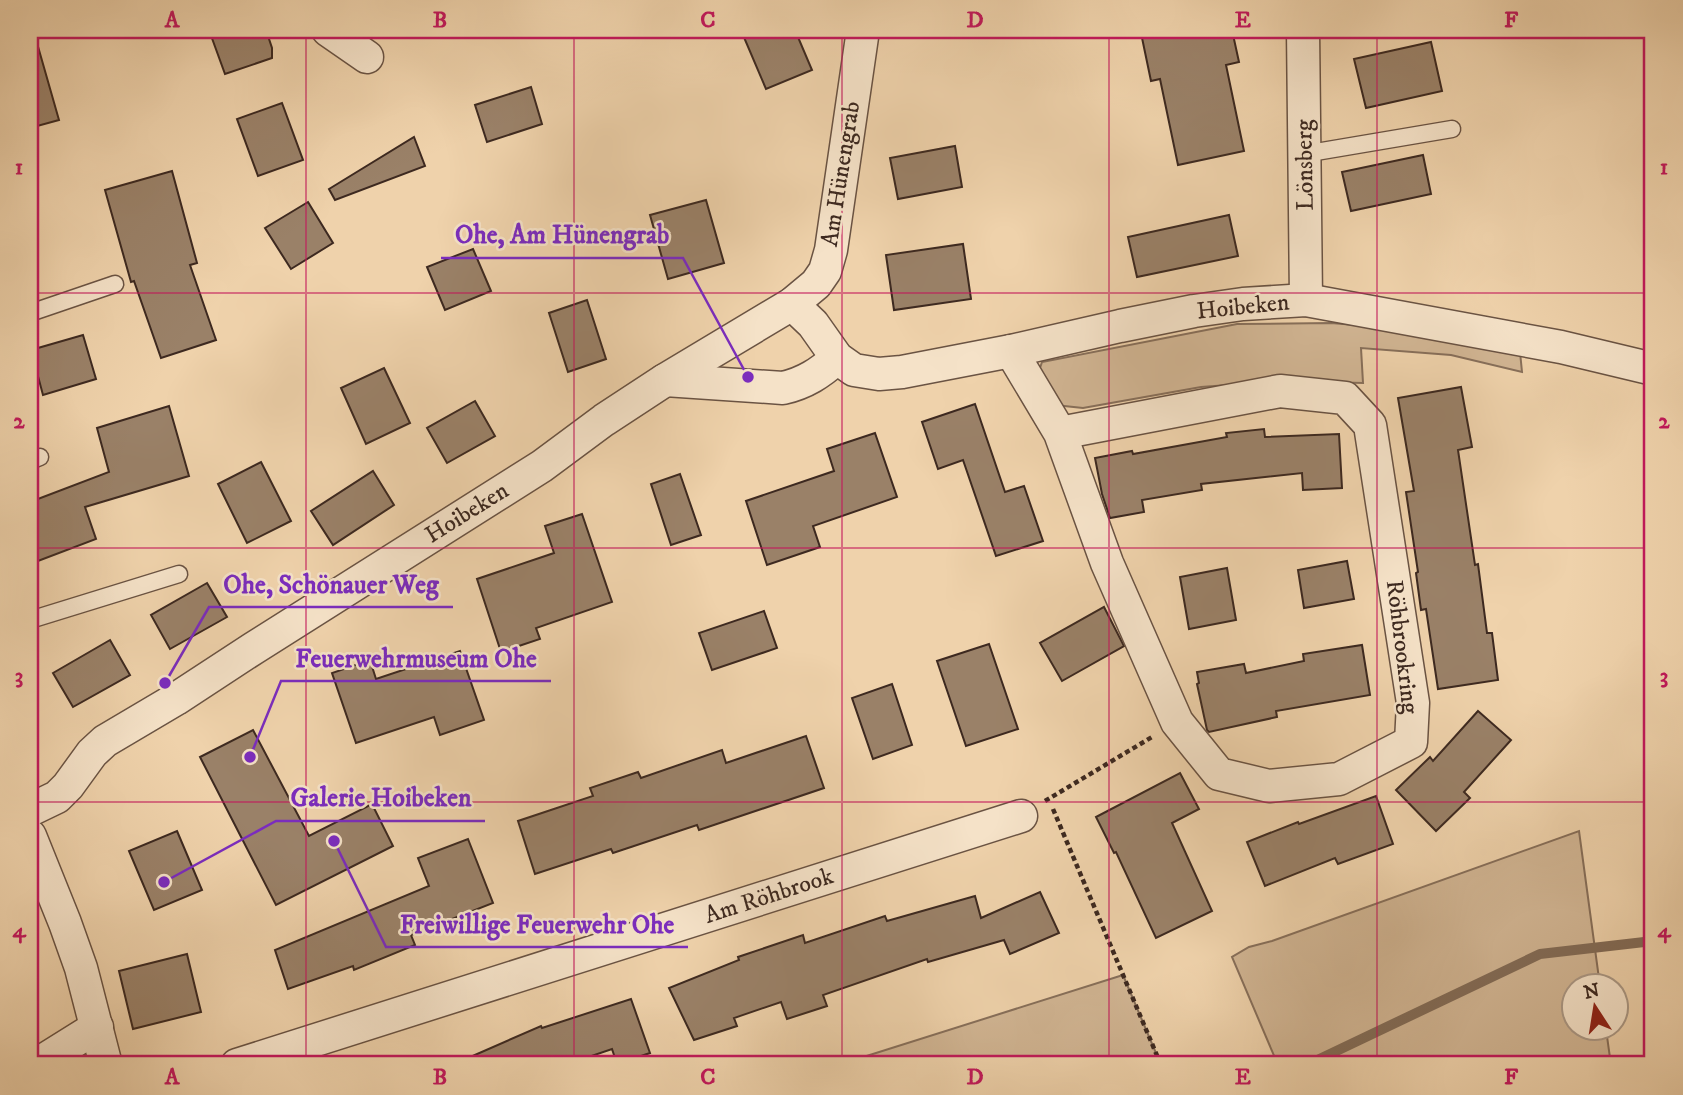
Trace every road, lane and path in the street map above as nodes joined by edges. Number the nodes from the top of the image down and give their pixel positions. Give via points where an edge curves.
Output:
1 (328, 30) edge
2 (863, 30) edge
3 (1303, 30) edge
4 (367, 57) dead end
5 (1452, 129) dead end
6 (1304, 154) junction
7 (115, 284) dead end
8 (1306, 300) junction
9 (792, 304) junction
10 (30, 313) edge
11 (1011, 351) junction
12 (837, 358) junction
13 (1653, 369) edge
14 (665, 380) junction
15 (1060, 433) junction
16 (179, 574) dead end
17 (30, 620) edge
18 (1177, 722) junction
19 (1049, 799) junction
20 (30, 810) edge
21 (1021, 816) joint
22 (30, 836) edge
23 (97, 1027) junction
24 (36, 1065) edge
25 (106, 1065) edge
26 (237, 1065) edge
27 (1161, 1065) edge

1 - 4 street
2 - 9 street, Am Hünengrab via 831,250 816,284
3 - 6 street, Lönsberg
5 - 6 lane
6 - 8 street, Lönsberg
7 - 10 lane
8 - 11 street, Hoibeken via 1195,311
8 - 13 street, Hoibeken via 1561,347
9 - 12 street
9 - 14 street, Hoibeken
11 - 12 street, Hoibeken via 879,374 854,370
11 - 15 street, Röhbrookring
12 - 14 street via 808,380 783,388
14 - 20 street, Hoibeken via 542,466 104,741 57,797
15 - 18 street, Röhbrookring via 1107,563
15 - 18 street, Röhbrookring via 1280,391 1345,398 1370,425 1413,703 1410,742 1339,779 1269,786 1219,774
16 - 17 lane
18 - 19 path
19 - 21 path
19 - 27 path
21 - 26 street, Am Röhbrook
22 - 23 street via 77,957
23 - 24 street
23 - 25 street

